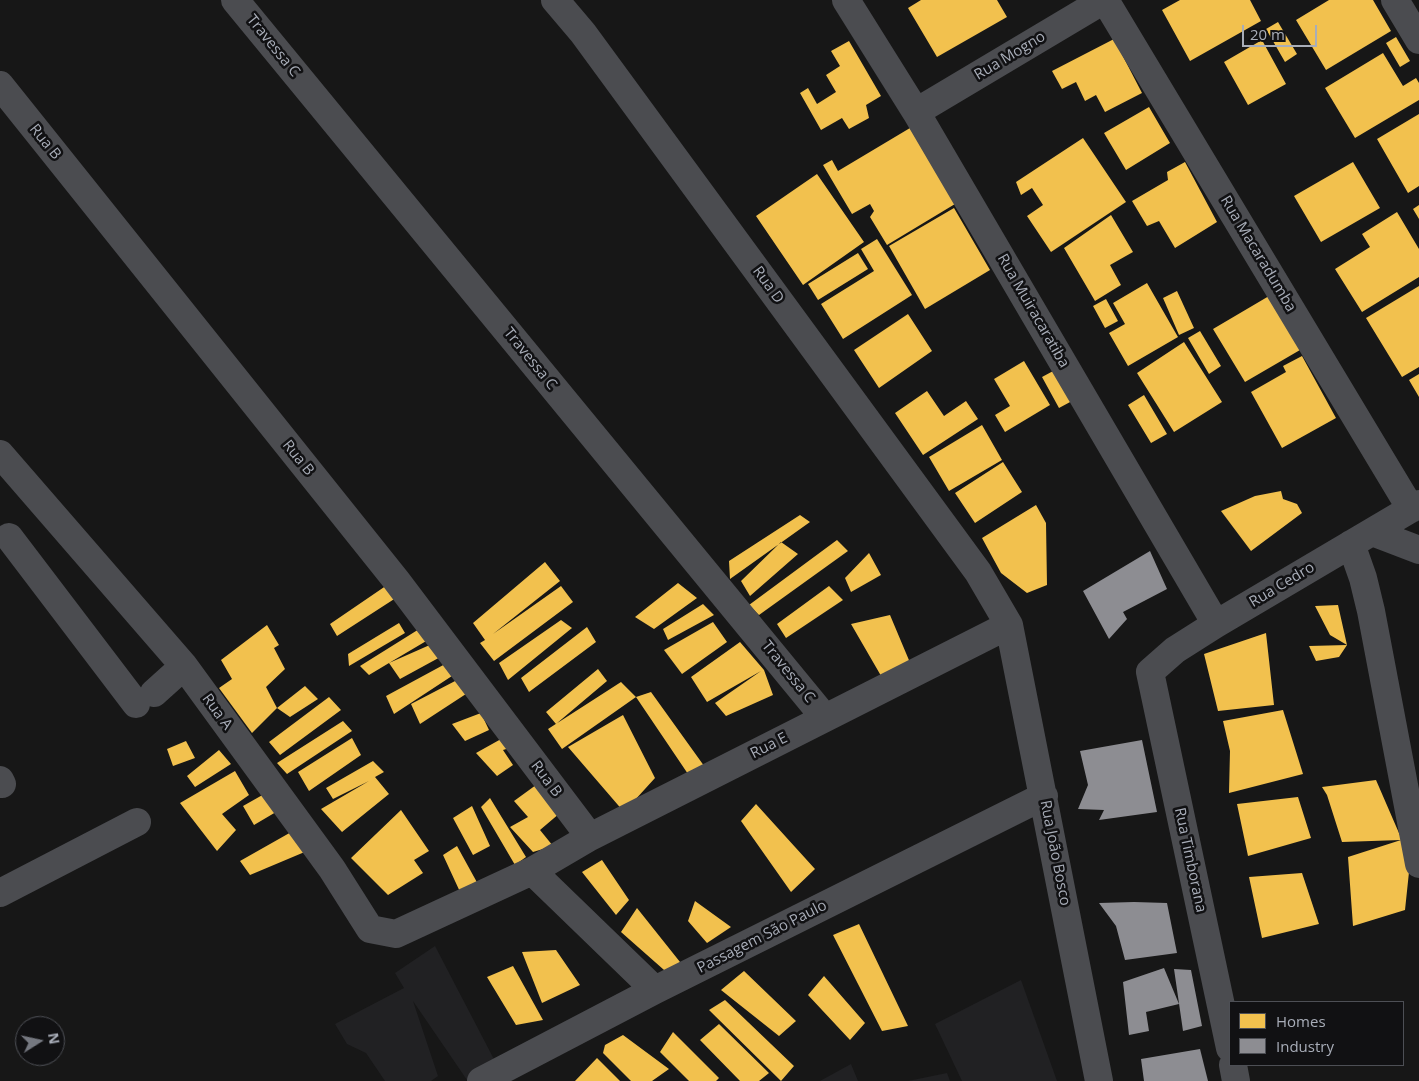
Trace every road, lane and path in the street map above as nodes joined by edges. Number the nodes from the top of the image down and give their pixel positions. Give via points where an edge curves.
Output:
1 (235, 0) edge
2 (555, 0) edge
3 (846, 0) edge
4 (1105, 0) edge
5 (1395, 0) edge
6 (1419, 40) edge
7 (0, 85) edge
8 (916, 112) junction
9 (0, 454) edge
10 (1415, 506) edge
11 (9, 537) dead end
12 (1361, 538) junction
13 (1419, 550) edge
14 (1216, 624) junction
15 (1009, 625) junction
16 (184, 666) junction
17 (1150, 672) joint
18 (826, 718) junction
19 (1044, 796) junction
20 (137, 822) dead end
21 (590, 837) junction
22 (1419, 864) edge
23 (532, 871) junction
24 (0, 893) edge
25 (436, 915) joint
26 (654, 990) junction
27 (1229, 1043) edge
28 (1233, 1066) edge
29 (481, 1081) edge
30 (1098, 1081) edge
31 (1236, 1081) edge

1 - 18 street, Travessa C
2 - 15 street, Rua D via 583,33 978,572
3 - 8 street, Rua Muiracaratiba
4 - 8 street, Rua Mogno
4 - 10 street, Rua Macaradumba
5 - 6 street
7 - 21 street, Rua B via 396,580
8 - 14 street, Rua Muiracaratiba
9 - 16 street, Rua A
10 - 12 street, Rua Cedro
11 - 16 street via 145,698
12 - 13 street
12 - 14 street, Rua Cedro
12 - 22 street via 1371,611
14 - 17 street, Rua Cedro via 1175,650
15 - 18 street, Rua E
15 - 19 street, Rua João Bosco
16 - 25 street, Rua A via 332,869 370,929 396,934
17 - 27 street, Rua Timborana
18 - 21 street, Rua E
19 - 26 street, Passagem São Paulo
19 - 30 street, Rua João Bosco
20 - 24 street
21 - 23 street, Rua E
23 - 25 street, Rua E
23 - 26 street
26 - 29 street, Passagem São Paulo
28 - 31 street

